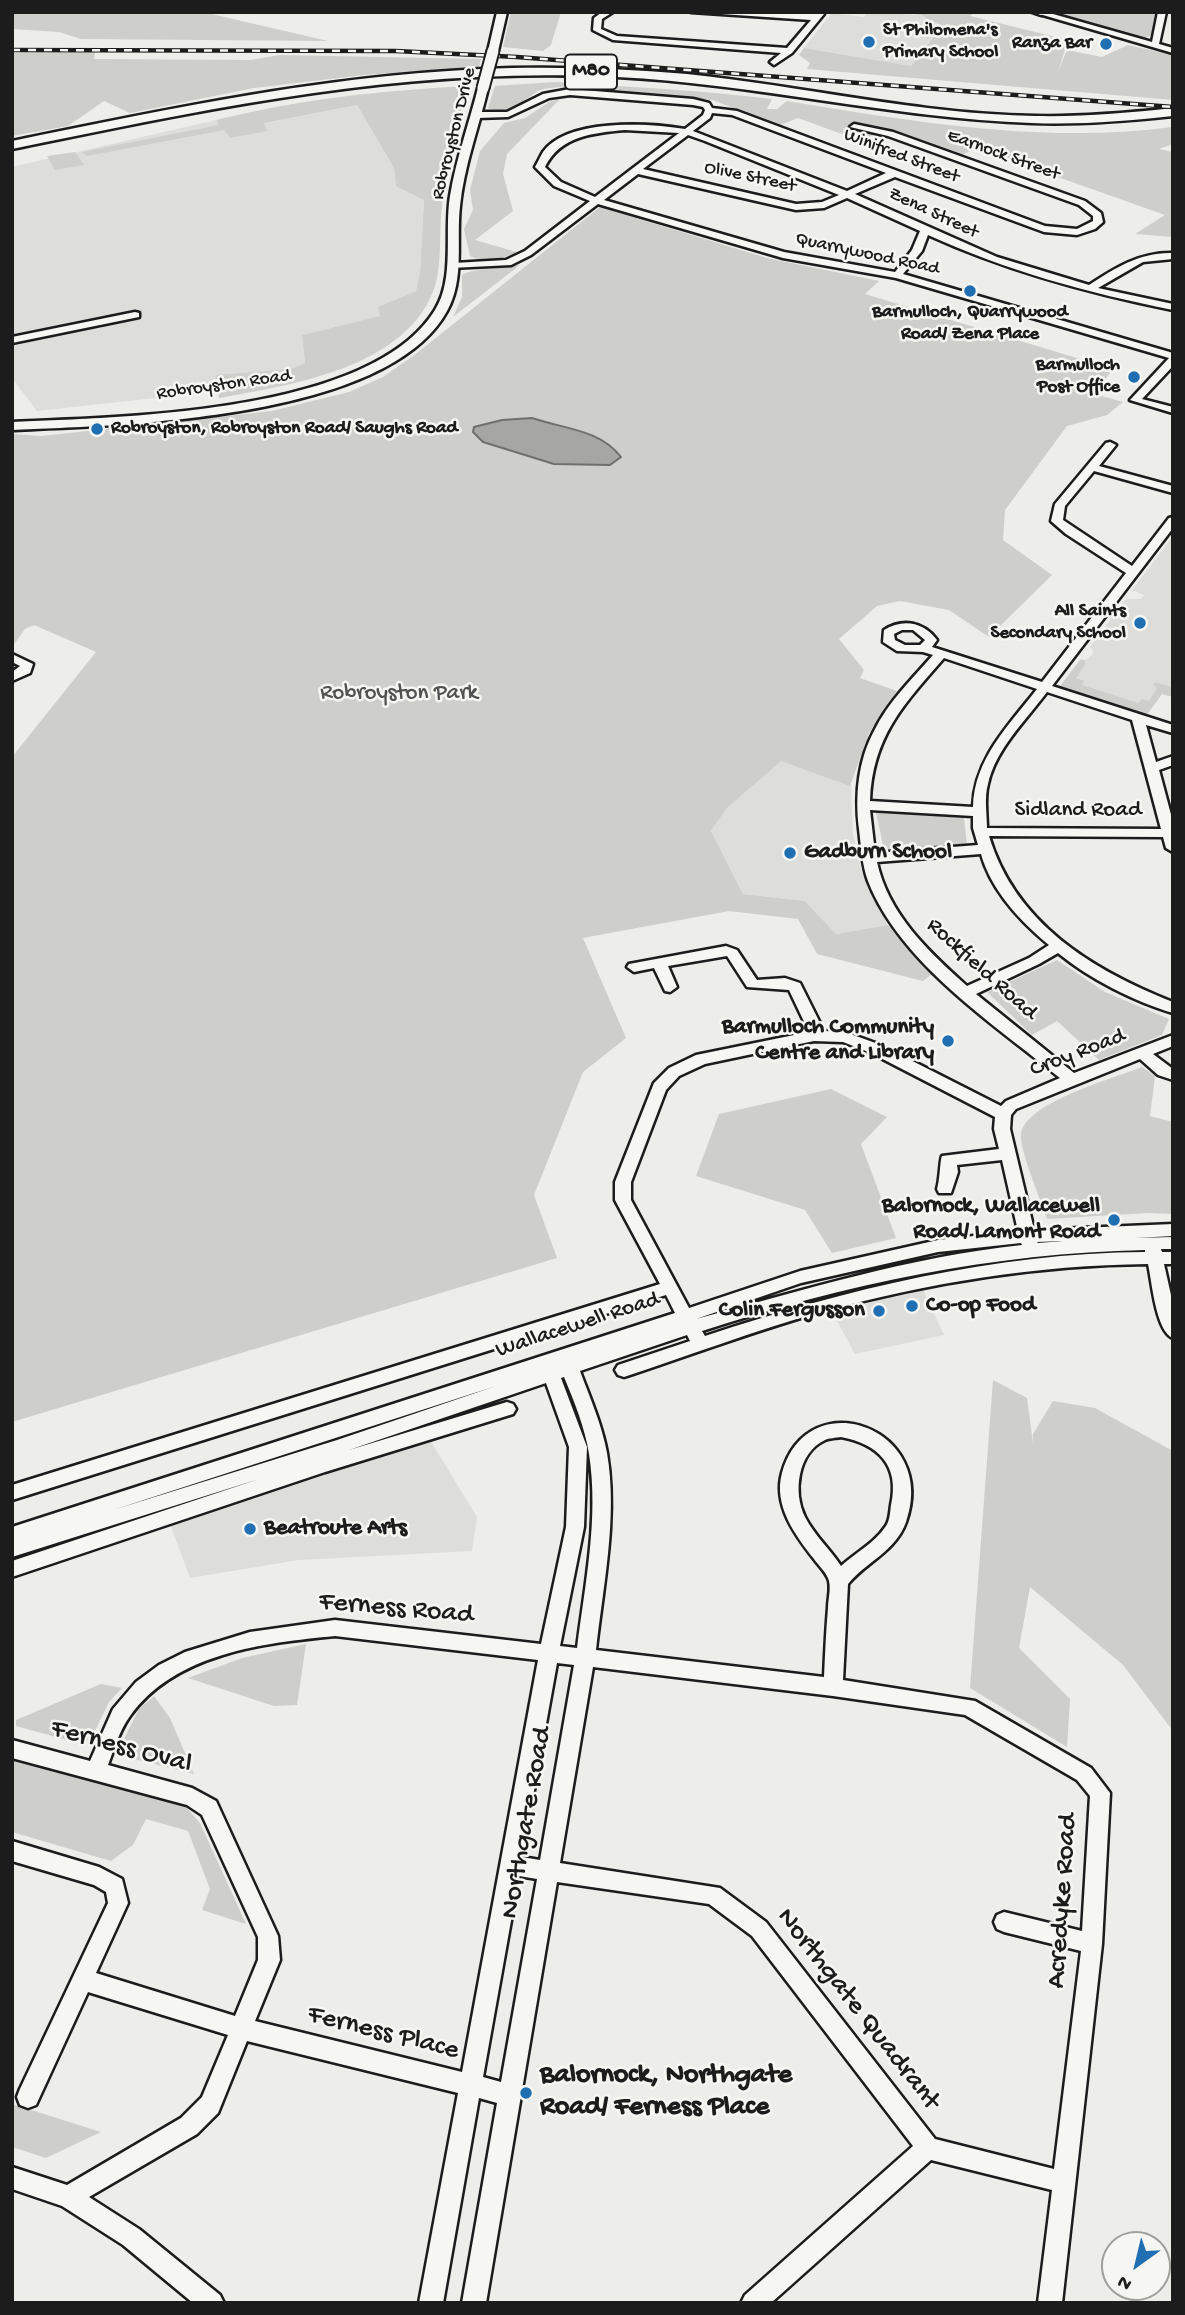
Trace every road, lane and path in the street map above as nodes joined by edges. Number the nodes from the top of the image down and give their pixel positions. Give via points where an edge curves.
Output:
1 (502, 12) edge
2 (609, 12) edge
3 (695, 12) edge
4 (1039, 12) edge
5 (1162, 12) edge
6 (819, 15) edge
7 (1156, 43) dead end
8 (789, 51) junction
9 (1173, 51) edge
10 (774, 62) dead end
11 (709, 110) junction
12 (1173, 112) edge
13 (477, 115) junction
14 (1173, 120) edge
15 (854, 127) dead end
16 (684, 131) junction
17 (12, 145) edge
18 (12, 151) edge
19 (634, 170) junction
20 (895, 173) junction
21 (849, 195) junction
22 (595, 200) junction
23 (925, 231) junction
24 (1081, 232) joint
25 (1173, 256) edge
26 (454, 266) junction
27 (897, 275) junction
28 (1091, 288) junction
29 (1173, 307) edge
30 (135, 315) dead end
31 (12, 340) edge
32 (1173, 358) edge
33 (1173, 410) edge
34 (12, 424) edge
35 (1110, 445) dead end
36 (1091, 467) junction
37 (1173, 490) edge
38 (1173, 520) edge
39 (1133, 572) junction
40 (923, 648) dead end
41 (940, 655) junction
42 (12, 658) edge
43 (12, 677) edge
44 (1044, 688) junction
45 (1138, 718) junction
46 (1173, 729) edge
47 (1173, 760) edge
48 (1151, 768) junction
49 (862, 805) junction
50 (979, 812) junction
51 (983, 832) junction
52 (1171, 833) edge
53 (1173, 848) edge
54 (985, 849) junction
55 (869, 858) junction
56 (1058, 946) junction
57 (659, 963) junction
58 (634, 967) dead end
59 (670, 988) dead end
60 (965, 993) junction
61 (1173, 1008) edge
62 (819, 1036) junction
63 (1173, 1040) edge
64 (1143, 1054) junction
65 (1173, 1074) edge
66 (1072, 1079) junction
67 (1003, 1114) junction
68 (1008, 1154) junction
69 (945, 1189) dead end
70 (1173, 1230) edge
71 (1029, 1242) junction
72 (1173, 1243) edge
73 (1157, 1247) edge
74 (670, 1287) junction
75 (688, 1322) junction
76 (1173, 1331) edge
77 (701, 1345) junction
78 (558, 1365) junction
79 (624, 1370) dead end
80 (508, 1409) dead end
81 (12, 1493) edge
82 (12, 1535) edge
83 (12, 1549) edge
84 (12, 1569) edge
85 (838, 1583) junction
86 (549, 1653) junction
87 (585, 1659) junction
88 (833, 1687) junction
89 (12, 1749) edge
90 (95, 1772) junction
91 (12, 1851) edge
92 (511, 1865) junction
93 (548, 1870) junction
94 (1004, 1922) dead end
95 (1092, 1944) junction
96 (84, 1980) junction
97 (242, 2029) junction
98 (471, 2087) junction
99 (510, 2095) junction
100 (28, 2097) dead end
101 (928, 2148) junction
102 (12, 2178) edge
103 (1063, 2182) junction
104 (68, 2197) junction
105 (212, 2303) edge
106 (431, 2303) edge
107 (474, 2303) edge
108 (753, 2303) edge
109 (1050, 2303) edge

1 - 13 main road, Robroyston Drive, bridge
2 - 8 street via 598,18 596,25 607,36
3 - 6 street
4 - 9 street
5 - 7 street
6 - 8 street
8 - 10 street
11 - 13 street, Winifred Street via 706,104 693,102 569,92 538,97 515,112
11 - 16 street
11 - 20 street, Winifred Street via 734,113
12 - 17 highway, M80 via 1080,121 1011,120 715,80 506,71 296,89
13 - 26 main road, Robroyston Drive via 454,208
14 - 18 highway, M80 via 1082,127 1012,126 712,85 528,77 316,92
15 - 24 street, Earnock Street via 890,134 1093,209 1098,222
16 - 19 street
16 - 21 street, Zena Street
16 - 22 street, Quarrywood Road via 595,130 553,146 542,157 540,167 545,174 565,189
19 - 21 street, Olive Street via 796,207 824,205
19 - 22 street
20 - 21 street, Olive Street
20 - 24 street, Winifred Street via 1037,227
21 - 23 street, Zena Street
22 - 26 street via 528,253 508,263
22 - 27 street, Quarrywood Road via 783,255
23 - 27 street via 917,251
23 - 28 street, Zena Street via 999,263
25 - 28 street via 1141,259
26 - 34 main road, Robroyston Road via 440,314 419,341 340,384 277,401 207,411
27 - 32 street, Quarrywood Road
28 - 29 street, Zena Street
30 - 31 street
32 - 33 street via 1135,400
35 - 36 street
36 - 37 street
36 - 39 street via 1059,506 1057,520
38 - 39 street
39 - 44 street
40 - 41 street
41 - 44 street
41 - 49 street, Rockfield Road via 895,709 877,739
42 - 43 street via 27,664 26,670
44 - 45 street
44 - 50 street via 985,771
45 - 46 street
45 - 48 street
47 - 48 street
48 - 52 street
49 - 50 street
49 - 55 street, Rockfield Road
50 - 51 street
51 - 52 street, Sidland Road
51 - 54 street
52 - 53 street
54 - 55 street
54 - 56 street via 1010,896
55 - 60 street, Rockfield Road via 875,883 904,932
56 - 60 street
56 - 61 street via 1102,976
57 - 58 street
57 - 59 street
57 - 62 street via 732,953 752,984 796,987
60 - 66 street, Rockfield Road
62 - 67 street via 845,1037 876,1049
62 - 74 street via 701,1059 674,1072 659,1087 623,1182 623,1200
63 - 64 street, Croy Road
64 - 65 street
64 - 66 street, Croy Road
66 - 67 street, Croy Road via 1012,1105
67 - 68 street
68 - 69 street via 942,1157 950,1172
68 - 71 street
70 - 73 street, Wallacewell Road
71 - 73 street, Wallacewell Road
71 - 75 street, Wallacewell Road via 873,1275
72 - 73 street, Wallacewell Road
73 - 76 street
73 - 77 street, Wallacewell Road via 927,1281 798,1313
74 - 75 street
74 - 81 street, Wallacewell Road
75 - 77 street, Wallacewell Road
75 - 78 street, Wallacewell Road
77 - 79 street, Wallacewell Road
78 - 82 street, Wallacewell Road
78 - 83 street, Wallacewell Road via 360,1440
78 - 86 street, Northgate Road via 578,1447 575,1527
78 - 87 street, Northgate Road via 585,1407 598,1453 602,1518
80 - 84 street
85 - 85 street via 828,1562 795,1520 791,1473 811,1439 821,1433 851,1431 897,1457 903,1479 899,1513 890,1535 850,1567
85 - 88 street
86 - 87 street, Ferness Road
86 - 90 street, Ferness Road via 335,1628 282,1632 245,1641 183,1663 148,1684 124,1709
86 - 92 street, Northgate Road
87 - 88 street, Acredyke Road
87 - 93 street, Northgate Road
88 - 95 street, Acredyke Road via 968,1707 1084,1774 1100,1793
89 - 90 street, Ferness Oval
90 - 97 street, Ferness Oval via 192,1797 209,1808 268,1936 269,1960
91 - 96 street via 115,1886 118,1903
92 - 93 street, Northgate Quadrant
92 - 98 street, Northgate Road
93 - 99 street, Northgate Road
93 - 101 street, Northgate Quadrant via 713,1895 760,1929
94 - 95 street
95 - 103 street, Acredyke Road
96 - 97 street, Ferness Place
96 - 100 street
97 - 98 street, Ferness Place
97 - 104 street, Ferness Oval via 209,2105 190,2126
98 - 99 street, Ferness Place
98 - 106 street, Northgate Road
99 - 107 street, Northgate Road
101 - 103 street
101 - 108 street, Northgate Quadrant
102 - 104 street
103 - 109 street, Acredyke Road
104 - 105 street via 131,2237

